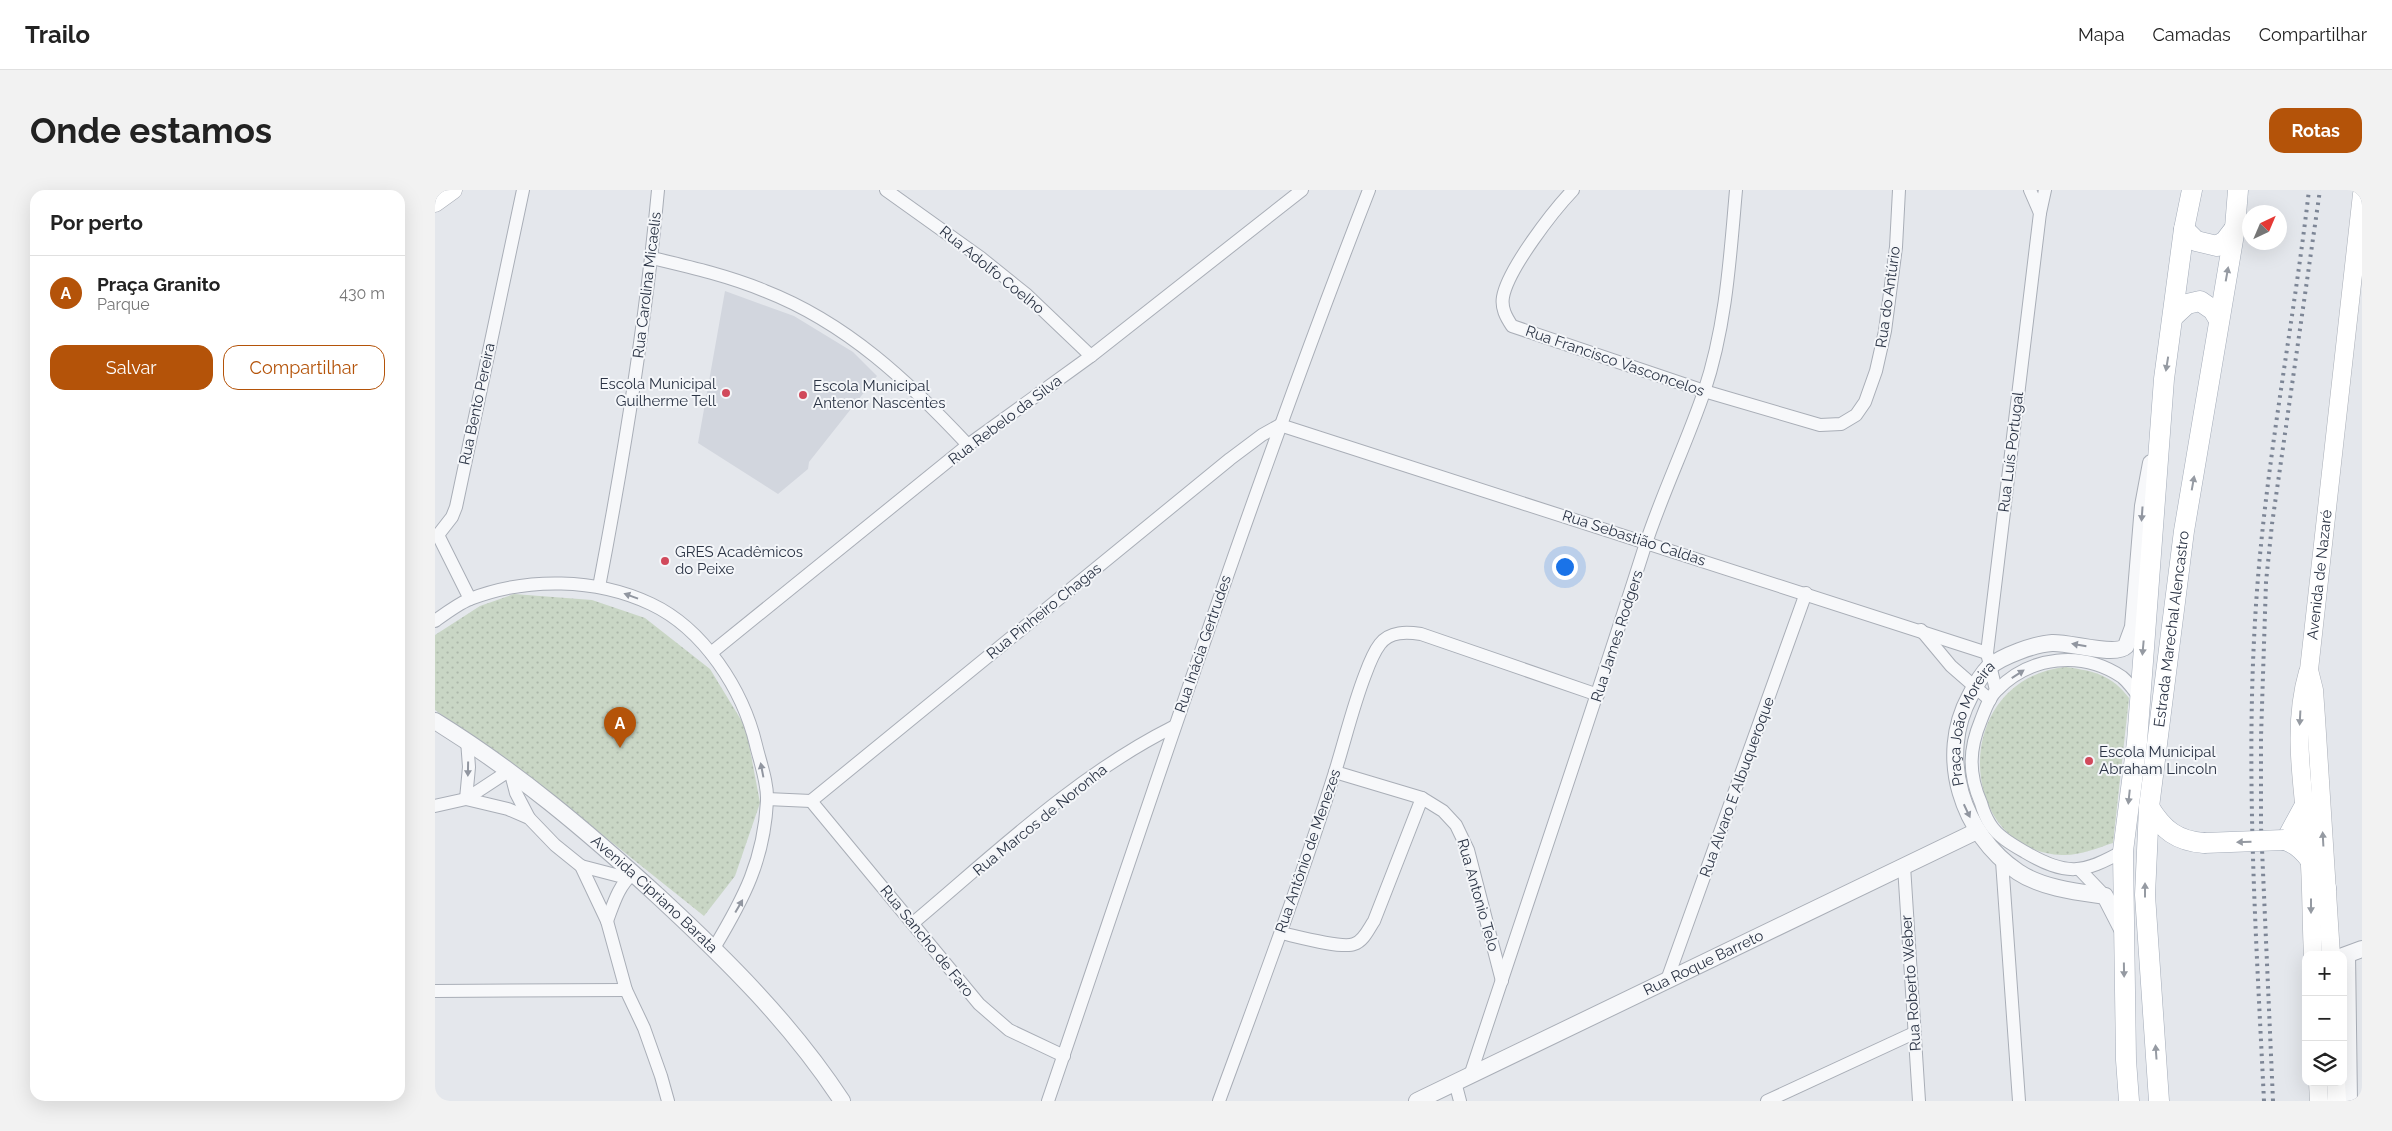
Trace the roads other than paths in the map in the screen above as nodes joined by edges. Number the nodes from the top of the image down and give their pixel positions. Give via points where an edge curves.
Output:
1 (453, 190) edge
2 (658, 190) edge
3 (887, 190) edge
4 (1302, 190) edge
5 (1369, 190) edge
6 (1573, 190) edge
7 (1736, 190) edge
8 (1899, 190) edge
9 (2030, 190) edge
10 (2045, 190) edge
11 (2191, 190) edge
12 (2239, 190) edge
13 (520, 193) edge
14 (2362, 194) edge
15 (435, 203) edge
16 (2040, 213) junction
17 (2184, 228) junction
18 (2235, 228) junction
19 (652, 258) junction
20 (2174, 316) junction
21 (2219, 320) junction
22 (1091, 356) junction
23 (1704, 391) junction
24 (1865, 402) joint
25 (1280, 425) junction
26 (2160, 432) junction
27 (968, 446) junction
28 (436, 534) edge
29 (1647, 542) junction
30 (599, 587) junction
31 (1806, 593) junction
32 (470, 599) junction
33 (435, 621) edge
34 (1921, 630) junction
35 (2126, 646) joint
36 (711, 653) junction
37 (1988, 660) junction
38 (2309, 670) junction
39 (1974, 687) junction
40 (1598, 695) junction
41 (1993, 695) junction
42 (2139, 697) junction
43 (435, 721) edge
44 (1173, 727) junction
45 (467, 740) junction
46 (510, 770) junction
47 (1335, 772) junction
48 (1422, 798) junction
49 (466, 799) junction
50 (767, 799) junction
51 (811, 801) junction
52 (2305, 805) junction
53 (435, 806) edge
54 (2149, 807) junction
55 (529, 818) junction
56 (1983, 828) junction
57 (2285, 840) junction
58 (2123, 851) junction
59 (2310, 860) junction
60 (2002, 861) junction
61 (581, 866) junction
62 (1904, 866) junction
63 (2080, 870) junction
64 (630, 876) junction
65 (2326, 888) junction
66 (2105, 896) junction
67 (607, 921) junction
68 (913, 923) junction
69 (2123, 931) junction
70 (1281, 933) junction
71 (713, 948) junction
72 (2313, 951) edge
73 (2345, 951) edge
74 (1667, 980) junction
75 (1502, 981) junction
76 (2347, 983) edge
77 (626, 990) junction
78 (435, 991) edge
79 (1914, 1033) junction
80 (1063, 1056) junction
81 (1463, 1079) junction
82 (2318, 1086) edge
83 (2336, 1086) edge
84 (1770, 1100) edge
85 (668, 1101) edge
86 (842, 1101) edge
87 (1048, 1101) edge
88 (1219, 1101) edge
89 (1417, 1101) edge
90 (1460, 1101) edge
91 (1919, 1101) edge
92 (2019, 1101) edge
93 (2129, 1101) edge
94 (2159, 1101) edge
95 (2319, 1101) edge
96 (2337, 1101) edge
97 (2351, 1101) edge

1 - 15 main road
2 - 19 street, Rua Carolina Micaelis
3 - 22 street, Rua Adolfo Coelho via 989,264
4 - 22 street, Rua Rebelo da Silva
5 - 25 street, Rua Inácia Gertrudes
6 - 23 street, Rua Francisco Vasconcelos via 1532,241 1509,281 1503,297 1505,317 1512,326
7 - 23 street, Rua James Rodgers via 1720,333
8 - 24 street, Rua do Antúrio via 1896,247 1885,331
9 - 16 street
10 - 16 street, Rua Luís Portugal
11 - 17 main road, Estrada Marechal Alencastro
12 - 18 main road, Estrada Marechal Alencastro
13 - 28 street, Rua Bento Pereira via 456,507 452,517
14 - 38 main road, Avenida de Nazaré
16 - 37 street, Rua Luís Portugal
17 - 18 main road via 2196,241 2217,246
17 - 20 main road, Estrada Marechal Alencastro
21 -> 18 main road, Estrada Marechal Alencastro
19 - 27 street via 710,272 765,291 818,317 866,347 911,386
19 - 30 street, Rua Carolina Micaelis
20 - 21 main road via 2187,304 2200,301 2213,310
20 -> 26 main road, Estrada Marechal Alencastro
54 -> 21 main road, Estrada Marechal Alencastro via 2185,531
22 - 27 street, Rua Rebelo da Silva
23 - 24 street, Rua Francisco Vasconcelos via 1820,425 1841,424 1856,415
23 - 29 street, Rua James Rodgers
25 - 29 street, Rua Sebastião Caldas
25 - 44 street, Rua Inácia Gertrudes
25 - 51 street, Rua Pinheiro Chagas via 1231,459
26 -> 35 street, Estrada Marechal Alencastro via 2147,477 2133,627
26 -> 42 main road, Estrada Marechal Alencastro
27 - 36 street, Rua Rebelo da Silva
28 - 32 street, Rua Bento Pereira
29 - 31 street, Rua Sebastião Caldas
29 - 40 street, Rua James Rodgers
30 - 32 street via 557,583 529,585
36 -> 30 street via 693,634 652,604
31 - 34 street, Rua Sebastião Caldas
31 - 74 street, Rua Alvaro E Albuqueroque
32 - 33 street
34 - 37 street, Rua Sebastião Caldas
34 - 39 street
35 -> 37 street, Praça João Moreira via 2115,652 2072,643 2051,643
50 -> 36 street via 754,734 728,677
37 - 39 street, Praça João Moreira
37 - 41 street, Rua Luís Portugal
38 -> 52 main road via 2302,693 2299,739
65 -> 38 main road, Avenida de Nazaré via 2314,690
39 - 41 street
39 -> 56 street, Praça João Moreira via 1962,710 1955,753 1961,798
40 - 47 street, Rua Antônio de Menezes via 1421,634 1405,632 1391,635 1381,642 1373,655 1356,698
40 - 75 street, Rua James Rodgers
41 -> 42 street, Praça João Moreira via 2019,672 2059,660 2085,661 2105,667 2123,678
41 - 56 street, Praça João Moreira via 1973,738 1970,759
42 -> 58 main road, Estrada Marechal Alencastro via 2137,742
43 - 45 street, Avenida Cipriano Barata
44 - 68 street, Rua Marcos de Noronha via 1126,752 1078,787
44 - 80 street, Rua Inácia Gertrudes
45 - 46 street, Avenida Cipriano Barata
45 -> 49 street
46 - 49 street
46 - 55 street
46 - 64 street, Avenida Cipriano Barata via 577,823
47 - 48 street, Rua Antonio Telo
47 - 70 street, Rua Antônio de Menezes
48 - 70 street via 1374,921 1365,935 1355,944 1341,945
48 - 75 street, Rua Antonio Telo via 1443,811 1456,825 1468,850
49 - 53 street
49 - 55 street via 508,809
50 - 51 street
71 -> 50 street via 753,876
51 - 68 street, Rua Sancho de Faro
52 - 57 main road
52 - 59 main road
57 -> 54 main road, bridge via 2186,842 2165,830
94 -> 54 main road, Estrada Marechal Alencastro via 2145,895
55 - 61 street
56 - 60 street, Praça João Moreira via 1988,847
56 - 62 street, Rua Roque Barreto
56 - 63 street, Praça João Moreira via 2036,859
57 - 59 main road
58 - 63 street
58 - 69 main road, Estrada Marechal Alencastro
59 - 65 main road
59 -> 72 main road
60 - 66 street, Praça João Moreira via 2038,882
60 - 92 street
61 - 64 street
61 - 67 street
62 - 74 street, Rua Roque Barreto
62 - 79 street, Rua Roberto Weber
63 - 66 street
64 - 67 street
64 - 71 street, Avenida Cipriano Barata
65 - 73 main road, Avenida de Nazaré
66 - 69 street
67 - 77 street
68 - 80 street, Rua Sancho de Faro via 979,1004 1009,1030
69 -> 93 main road, Estrada Marechal Alencastro
70 - 88 street, Rua Antônio de Menezes
71 - 86 street, Avenida Cipriano Barata via 787,1025
74 - 81 street, Rua Roque Barreto
75 - 81 street, Rua James Rodgers
76 - 97 street, Avenida de Nazaré
77 - 78 street
77 - 85 street via 644,1028
79 - 84 street
79 - 91 street, Rua Roberto Weber
80 - 87 street, Rua Inácia Gertrudes
81 - 89 street, Rua Roque Barreto
81 - 90 street
82 - 95 main road
83 - 96 main road

